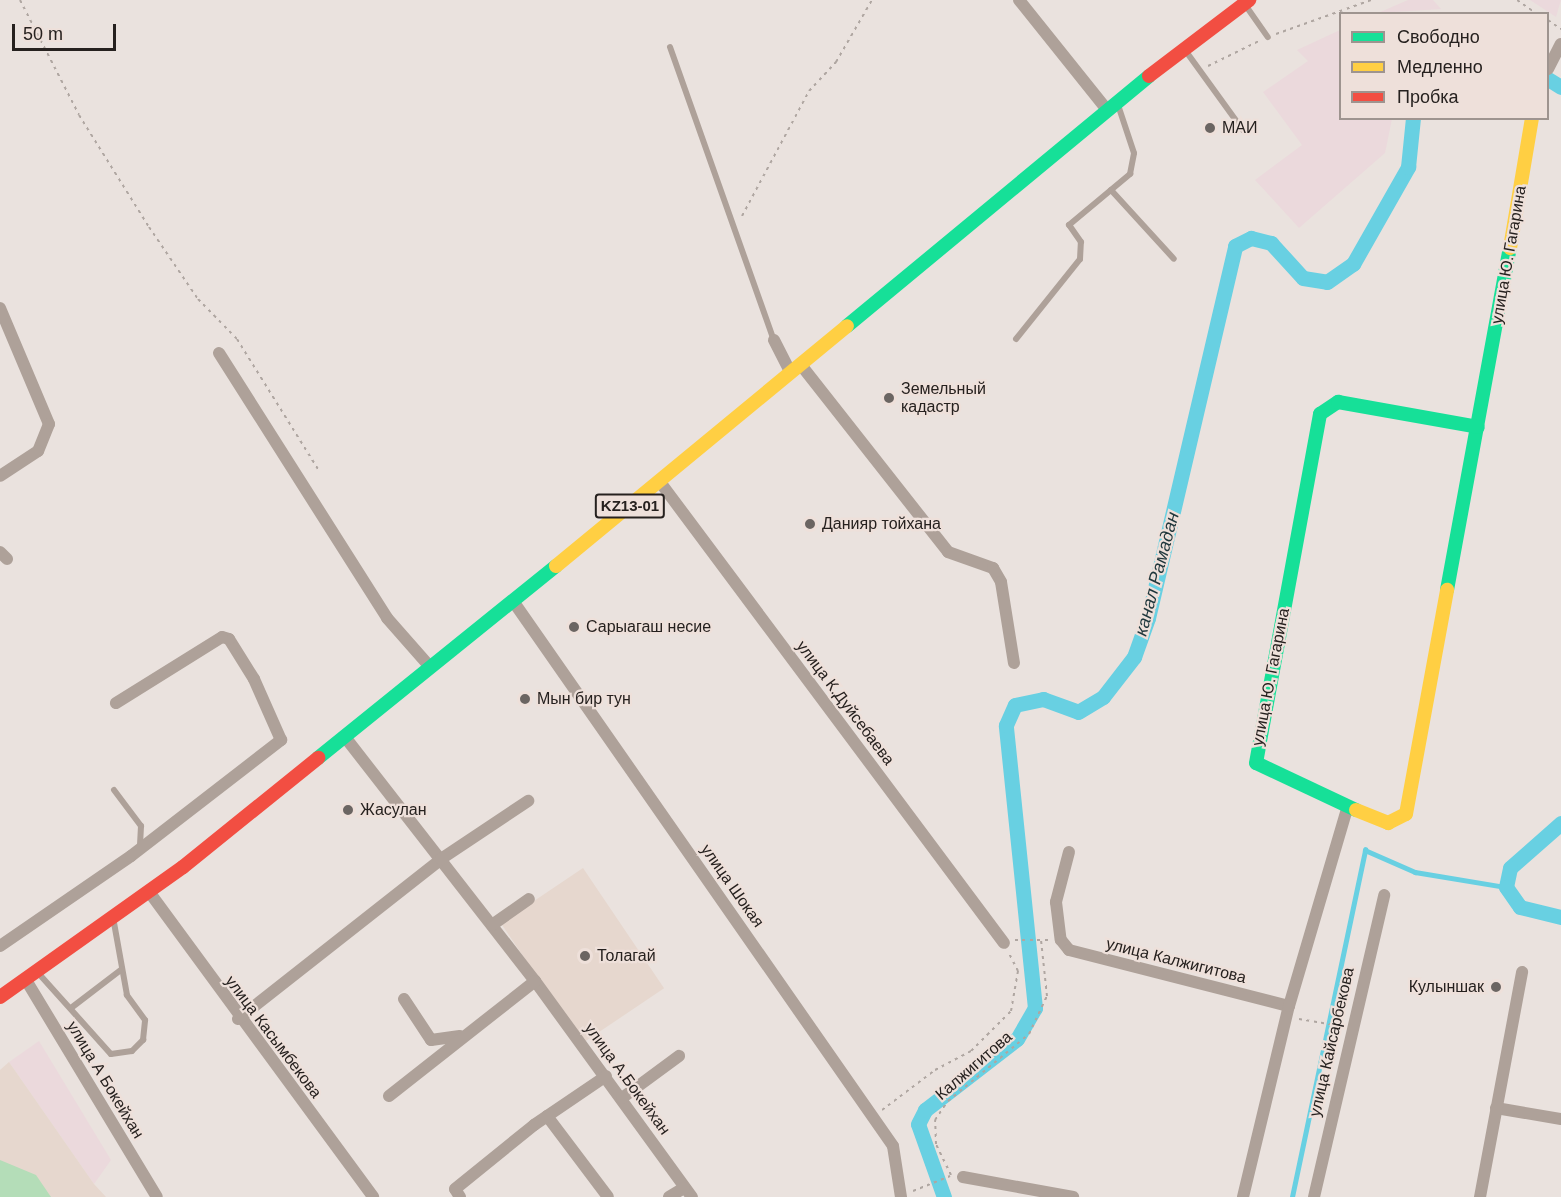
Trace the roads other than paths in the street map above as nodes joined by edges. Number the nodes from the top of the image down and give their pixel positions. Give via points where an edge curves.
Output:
1 (1019, 0) edge
2 (1246, 2) edge
3 (1268, 37) road end
4 (670, 47) dead end
5 (1183, 47) junction
6 (1558, 49) edge
7 (1549, 67) edge
8 (1112, 106) junction
9 (1532, 120) edge
10 (1244, 130) dead end
11 (1111, 190) junction
12 (1174, 259) dead end
13 (0, 308) edge
14 (1016, 339) dead end
15 (774, 340) joint
16 (219, 353) dead end
17 (796, 369) junction
18 (1478, 427) junction
19 (0, 476) edge
20 (660, 482) junction
21 (513, 601) junction
22 (1014, 663) dead end
23 (430, 667) junction
24 (116, 703) dead end
25 (345, 737) junction
26 (114, 790) dead end
27 (528, 801) dead end
28 (1347, 808) junction
29 (139, 850) junction
30 (1069, 852) dead end
31 (441, 859) junction
32 (150, 893) junction
33 (1384, 895) dead end
34 (530, 898) dead end
35 (114, 920) junction
36 (492, 925) junction
37 (1004, 943) road end
38 (0, 946) edge
39 (122, 969) junction
40 (1522, 972) dead end
41 (32, 977) junction
42 (535, 981) junction
43 (0, 997) edge
44 (404, 999) dead end
45 (71, 1008) junction
46 (1288, 1012) junction
47 (237, 1019) junction
48 (472, 1031) junction
49 (679, 1056) dead end
50 (606, 1076) junction
51 (389, 1096) dead end
52 (622, 1098) junction
53 (1496, 1108) junction
54 (547, 1116) junction
55 (1561, 1119) edge
56 (958, 1177) road end
57 (688, 1192) edge
58 (157, 1197) edge
59 (373, 1197) edge
60 (460, 1197) edge
61 (608, 1197) edge
62 (669, 1197) edge
63 (902, 1197) edge
64 (1073, 1197) edge
65 (1243, 1197) edge
66 (1314, 1197) edge
67 (1479, 1197) edge

1 - 8 street
2 - 3 lane
2 - 5 main road, KZ13-01
4 - 15 lane
5 - 8 main road, KZ13-01
5 - 10 lane
6 - 7 street
8 - 11 lane via 1134,153 1130,174
8 - 17 main road, KZ13-01
9 - 18 main road, улица Ю. Гагарина
11 - 12 lane
11 - 14 lane via 1069,225 1081,242 1080,259
13 - 19 street via 48,414 47,436 38,451
15 - 17 street
16 - 23 street via 387,618
17 - 20 main road, KZ13-01
17 - 22 street via 943,547 956,558 993,568 1001,582
18 - 28 main road, улица Ю. Гагарина via 1406,814 1388,823
18 - 28 main road, улица Ю. Гагарина via 1338,402 1320,414 1256,763
20 - 21 main road, KZ13-01
20 - 37 street, улица К.Дуйсебаева
21 - 23 main road, KZ13-01
21 - 63 street, улица Шокая via 893,1146
23 - 25 main road, KZ13-01
24 - 29 street via 222,638 229,639 281,735 280,744
25 - 31 street, улица А.Бокейхан
25 - 32 main road, KZ13-01
26 - 29 lane via 141,826
27 - 31 street
28 - 46 street
29 - 38 street
30 - 46 street, улица Калжигитова via 1056,902 1061,940 1080,955
31 - 36 street, улица А.Бокейхан
31 - 47 street
32 - 35 main road, KZ13-01
32 - 47 street, улица Касымбекова
33 - 66 street, улица Кайсарбекова
34 - 36 street
35 - 39 lane
35 - 41 main road, KZ13-01
36 - 42 street, улица А.Бокейхан
39 - 45 lane
39 - 45 lane via 127,994 145,1020 143,1040 132,1051 111,1054
40 - 53 street
41 - 43 main road, KZ13-01
41 - 45 lane
41 - 58 street, улица А Бокейхан
42 - 48 street
42 - 50 street, улица А.Бокейхан
44 - 48 street via 431,1040 443,1042
46 - 65 street
47 - 59 street, улица Касымбекова
48 - 51 street
49 - 52 street
50 - 52 street, улица А.Бокейхан
50 - 54 street
52 - 57 street, улица А.Бокейхан
53 - 55 street
53 - 67 street
54 - 60 street via 455,1190
54 - 61 street
56 - 64 street
57 - 62 street

